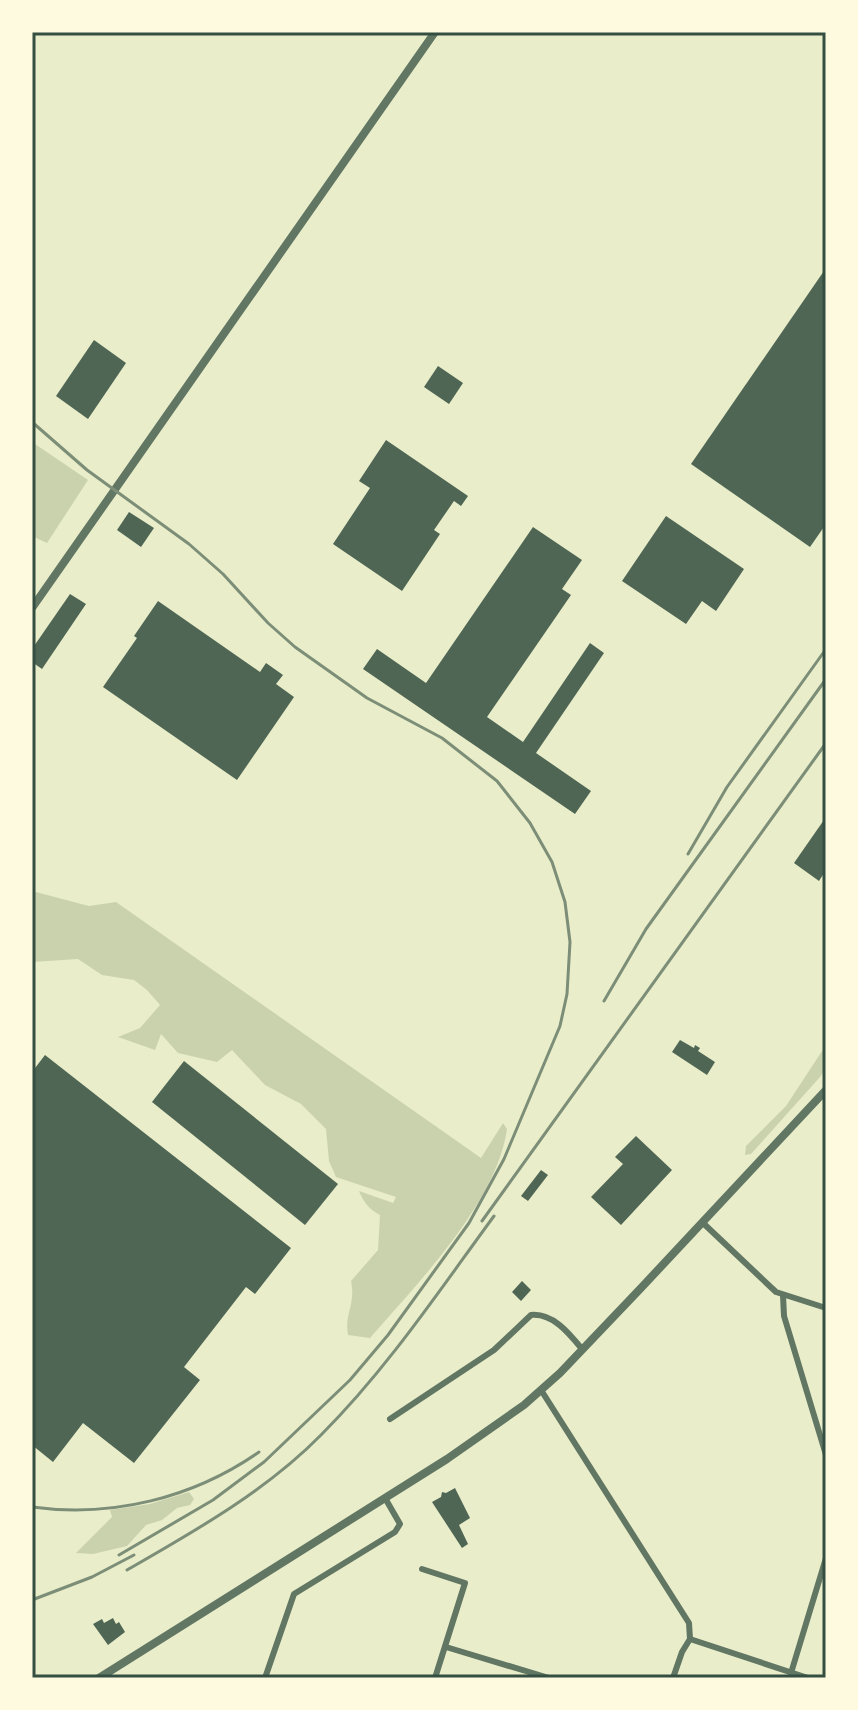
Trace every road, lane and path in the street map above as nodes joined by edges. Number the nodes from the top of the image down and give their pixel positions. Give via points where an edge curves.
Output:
1 (435, 32) edge
2 (32, 608) edge
3 (826, 1090) edge
4 (703, 1223) junction
5 (783, 1295) junction
6 (826, 1308) edge
7 (582, 1349) junction
8 (541, 1390) junction
9 (390, 1419) dead end
10 (826, 1453) edge
11 (385, 1498) junction
12 (826, 1558) edge
13 (422, 1569) dead end
14 (690, 1639) junction
15 (446, 1647) junction
16 (791, 1673) junction
17 (99, 1678) edge
18 (265, 1678) edge
19 (435, 1678) edge
20 (549, 1678) edge
21 (673, 1678) edge
22 (808, 1678) edge

1 - 2 street
3 - 4 street
4 - 5 street
4 - 7 street
5 - 6 street
5 - 10 street via 784,1316
7 - 8 street
7 - 9 street via 551,1318 531,1315 494,1350
8 - 11 street via 499,1425
8 - 14 street via 689,1623
11 - 17 street
11 - 18 street via 400,1524 395,1532 294,1594
12 - 16 street
13 - 15 street via 465,1583
14 - 16 street
14 - 21 street
15 - 19 street
15 - 20 street
16 - 22 street

